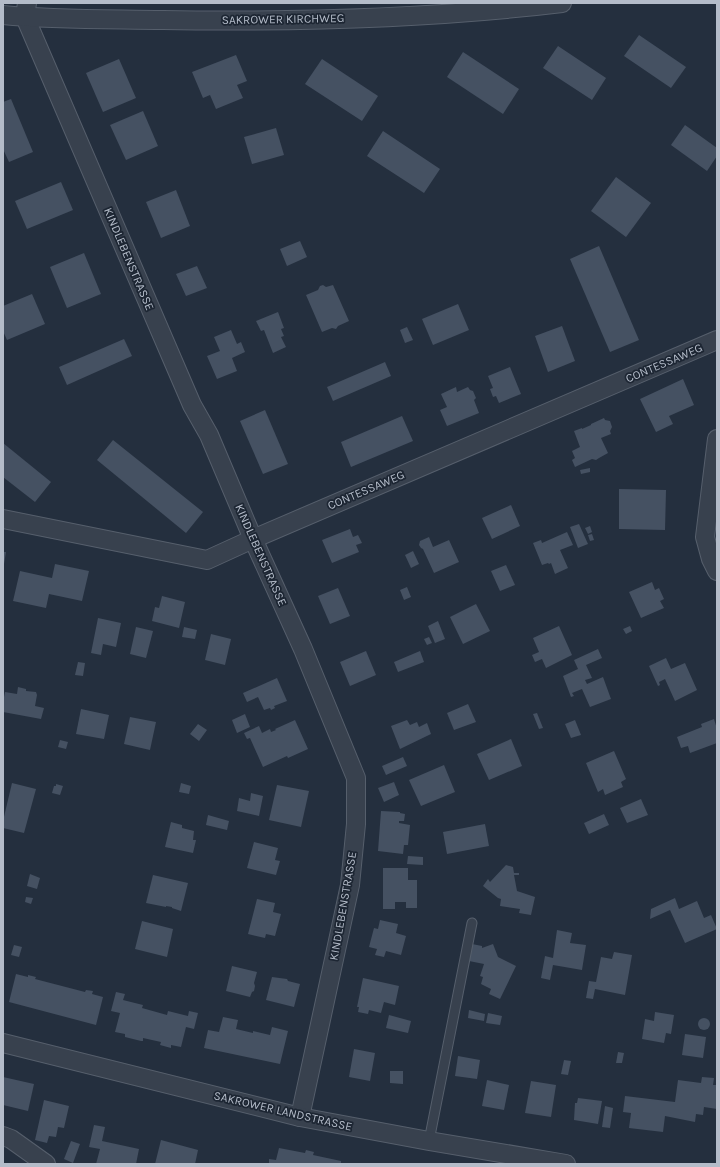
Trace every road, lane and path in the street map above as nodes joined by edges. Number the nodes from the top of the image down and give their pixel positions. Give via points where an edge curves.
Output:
1 (562, 3) edge
2 (26, 10) edge
3 (3, 15) edge
4 (717, 340) edge
5 (717, 439) edge
6 (3, 519) edge
7 (253, 539) junction
8 (715, 562) edge
9 (472, 923) dead end
10 (3, 1043) edge
11 (300, 1117) junction
12 (3, 1136) edge
13 (429, 1141) junction
14 (46, 1164) edge
15 (566, 1164) edge

1 - 2 street, SAKROWER KIRCHWEG via 508,10 408,17 215,21
2 - 3 street, SAKROWER KIRCHWEG
2 - 7 street, KINDLEBENSTRASSE via 192,405 209,435
4 - 7 street, CONTESSAWEG
5 - 8 street via 705,537
6 - 7 street, CONTESSAWEG via 207,560
7 - 11 street, KINDLEBENSTRASSE via 356,778 356,824 350,885
9 - 13 lane
10 - 11 street, SAKROWER LANDSTRASSE
11 - 13 street, SAKROWER LANDSTRASSE
12 - 14 street
13 - 15 street, SAKROWER LANDSTRASSE

